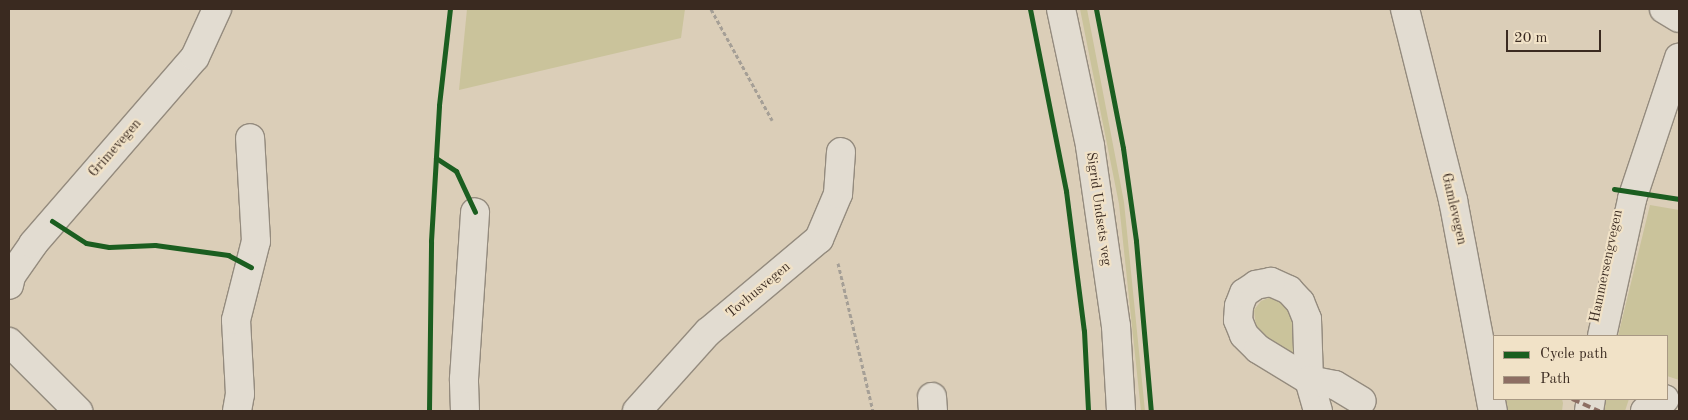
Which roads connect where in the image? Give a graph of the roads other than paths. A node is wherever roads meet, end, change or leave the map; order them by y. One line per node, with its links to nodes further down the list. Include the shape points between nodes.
1 (217, 9): 10 (street, Grimevegen, via 194,57 33,244 10,276)
2 (1061, 9): 19 (street, Sigrid Undsets veg, via 1090,146 1116,326)
3 (1405, 9): 21 (street, Gamlevegen, via 1453,200)
4 (1664, 9): 5 (street)
5 (1679, 18)
6 (1679, 58): 11 (street, Hammersengvegen, via 1632,199)
7 (250, 138): 16 (street, via 256,241 236,320 240,394)
8 (841, 152): 18 (street, Tovhusvegen, via 838,194 819,239 708,332)
9 (475, 212): 17 (street, via 464,379)
10 (9, 285)
11 (1602, 335)
12 (9, 342): 15 (street)
13 (1663, 400): 22 (street)
14 (1362, 401): 20 (street, via 1335,385 1309,380)
15 (78, 411)
16 (237, 411)
17 (465, 411)
18 (637, 411)
19 (1121, 411)
20 (1318, 411)
21 (1493, 411)
22 (1645, 411)

